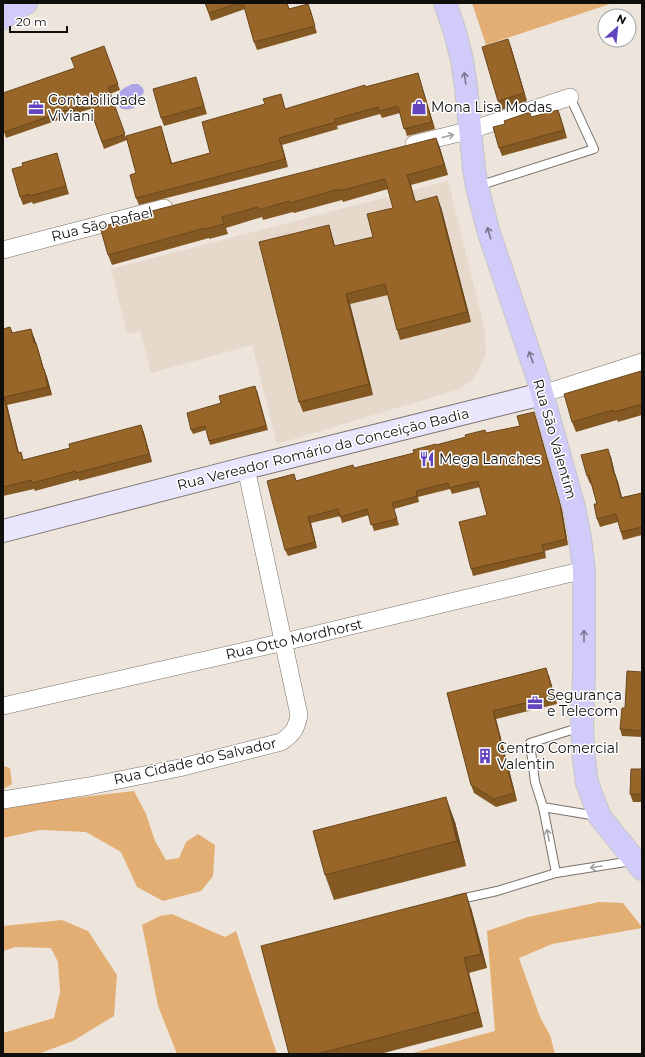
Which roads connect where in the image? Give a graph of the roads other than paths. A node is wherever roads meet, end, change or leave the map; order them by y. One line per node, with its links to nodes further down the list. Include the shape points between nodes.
1 (26, 3): 3 (main road)
2 (445, 3): 5 (main road, Rua São Valentim, one-way to 2, via 462,60 456,32)
3 (3, 18)
4 (570, 97): 5 (street); 7 (lane, via 594,149)
5 (471, 130): 6 (street, one-way to 5); 7 (main road, Rua São Valentim)
6 (395, 149)
7 (477, 187): 11 (main road, Rua São Valentim, one-way to 7, via 489,233)
8 (180, 204): 9 (street, Rua São Rafael)
9 (3, 250)
10 (642, 362): 11 (street, Rua Vereador Romário da Conceição Badia)
11 (542, 394): 12 (street, Rua Vereador Romário da Conceição Badia); 14 (main road, Rua São Valentim, via 574,507)
12 (246, 468): 13 (street, Rua Vereador Romário da Conceição Badia); 15 (street, Rua Cidade do Salvador)
13 (3, 531)
14 (584, 570): 15 (street, Rua Otto Mordhorst); 17 (main road, Rua São Valentim, one-way to 14)
15 (284, 642): 16 (street, Rua Otto Mordhorst); 18 (street, Rua Cidade do Salvador, via 299,715 291,735 282,742 179,768)
16 (3, 706)
17 (582, 727): 19 (lane, via 530,743 535,782); 20 (main road, Rua São Valentim, via 586,783)
18 (3, 800)
19 (543, 807): 20 (lane); 22 (lane, one-way to 19)
20 (600, 817): 21 (main road, Rua São Valentim)
21 (638, 865): 22 (lane, one-way to 22)
22 (556, 873): 23 (lane, via 497,891)
23 (451, 901)

